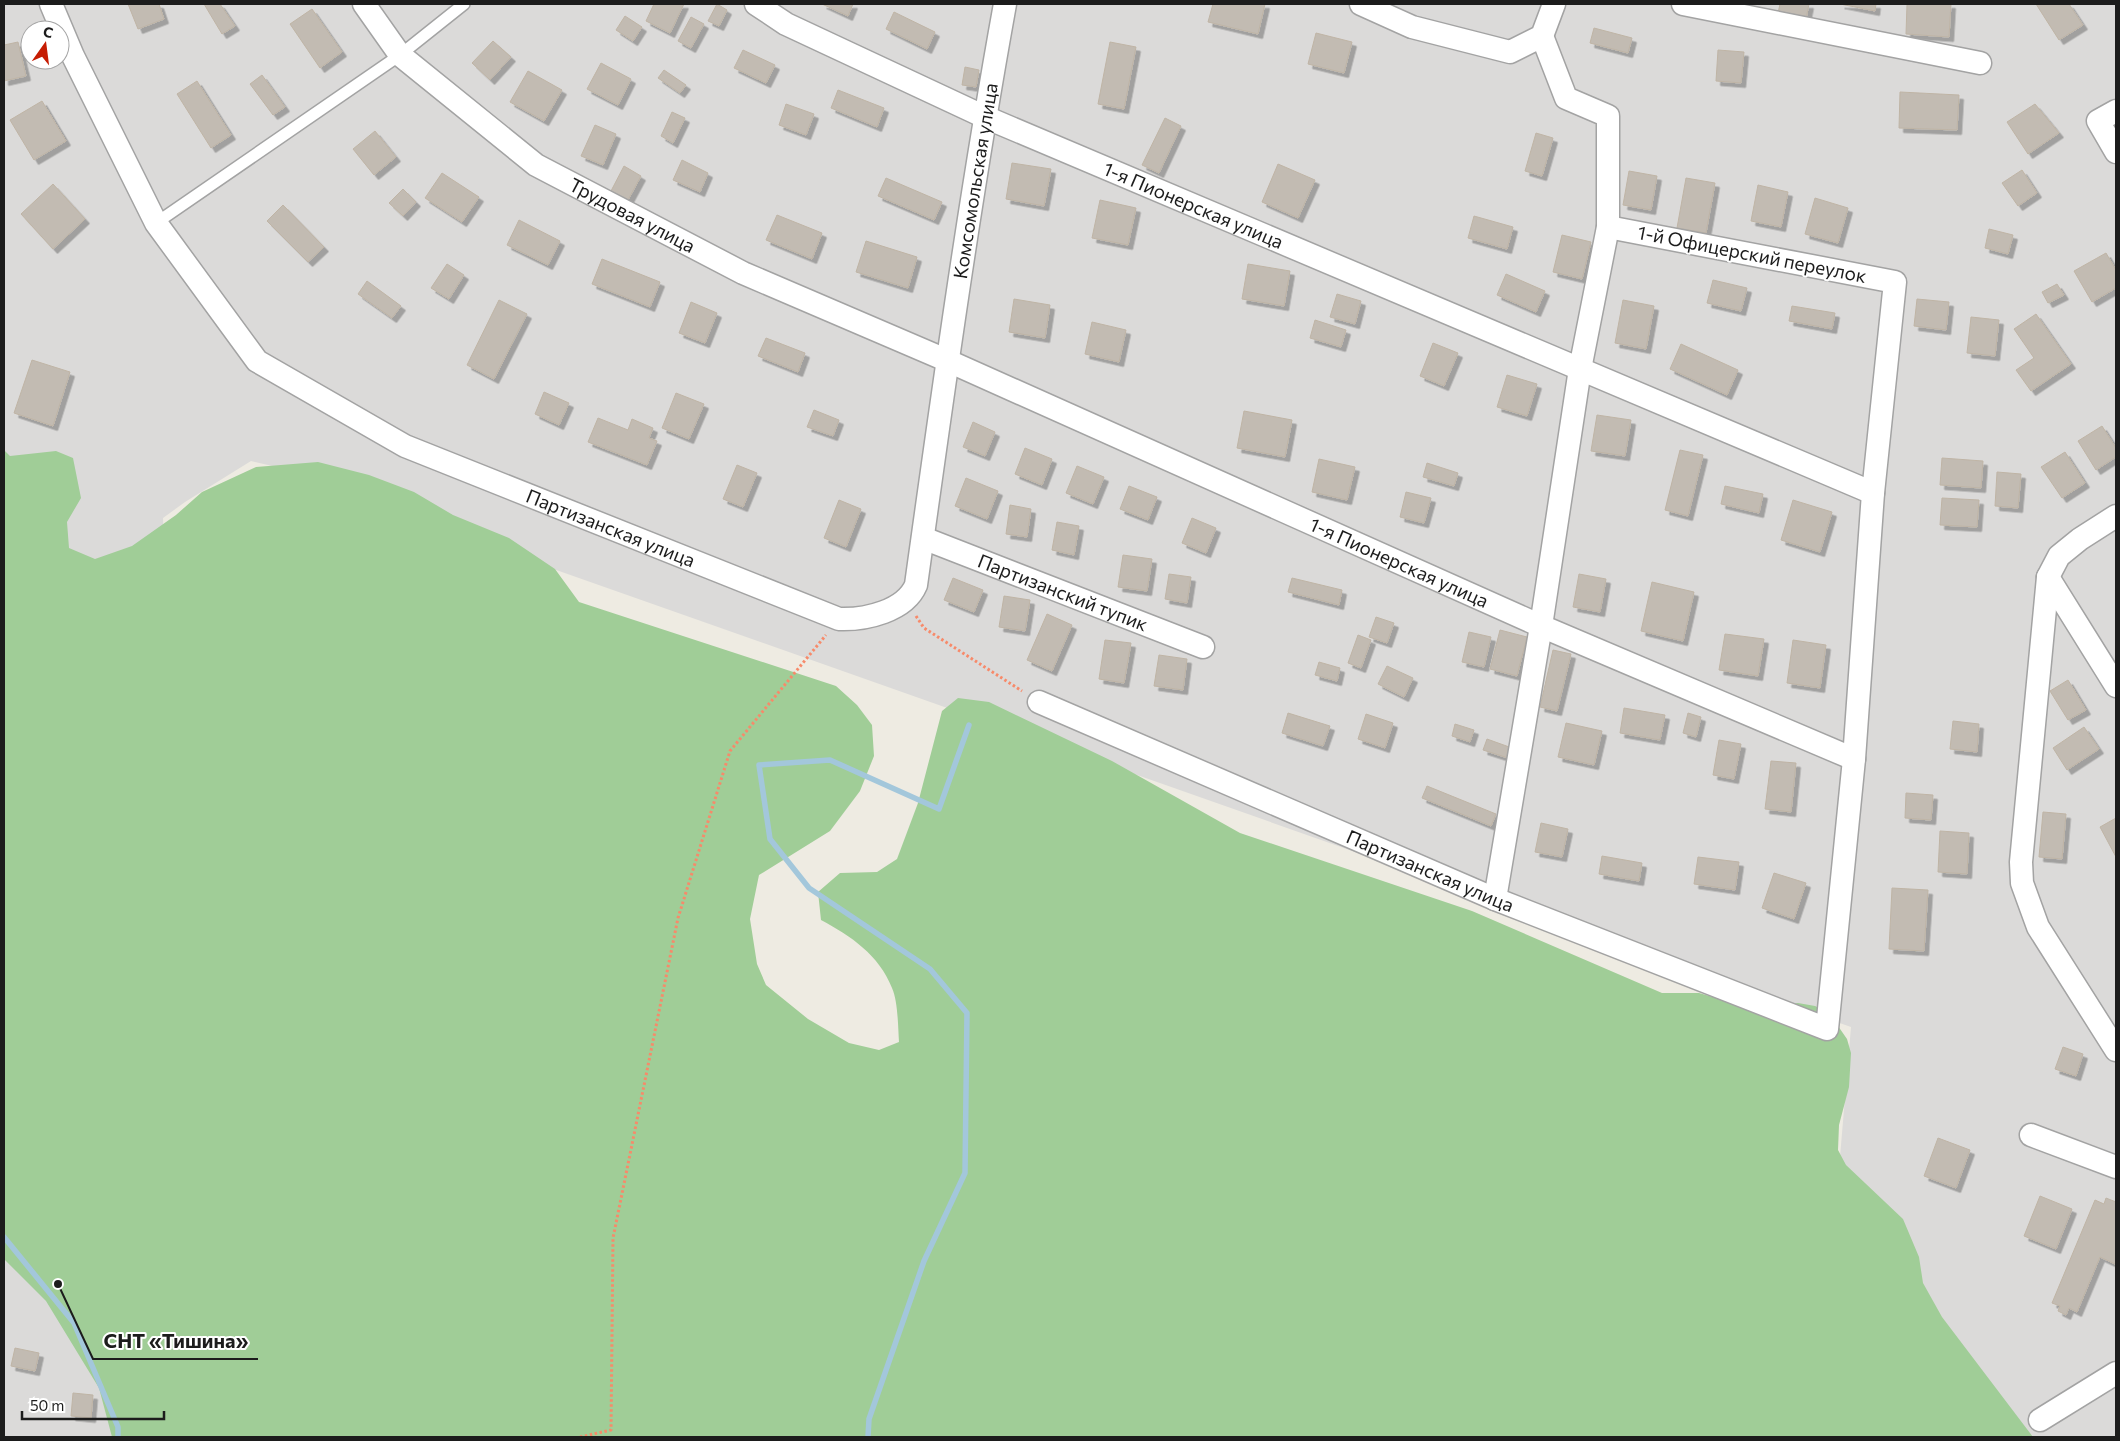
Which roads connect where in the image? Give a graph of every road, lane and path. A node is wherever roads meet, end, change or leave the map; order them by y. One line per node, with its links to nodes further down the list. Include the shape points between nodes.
1 (51, 4): 15 (street, Партизанская улица, via 73,56)
2 (364, 4): 10 (street, Трудовая улица)
3 (464, 4): 10 (lane)
4 (756, 4): 13 (street, 1-я Пионерская улица, via 786,24)
5 (1005, 4): 13 (street, Комсомольская улица)
6 (1361, 4): 9 (street, via 1412,27 1510,52)
7 (1554, 4): 9 (street)
8 (1682, 4): 11 (street)
9 (1542, 36): 16 (street, via 1566,98 1608,116)
10 (400, 55): 15 (lane); 17 (street, Трудовая улица, via 536,165 743,274)
11 (1980, 62)
12 (2116, 111): 14 (street, via 2098,121)
13 (985, 117): 17 (street, Комсомольская улица); 18 (street, 1-я Пионерская улица)
14 (2116, 152)
15 (156, 223): 24 (street, Партизанская улица, via 257,361 405,446)
16 (1608, 227): 18 (street); 19 (street, 1-й Офицерский переулок, via 1896,282)
17 (946, 360): 21 (street); 25 (street, 1-я Пионерская улица)
18 (1580, 369): 19 (street, 1-я Пионерская улица); 25 (street)
19 (1873, 493): 29 (street)
20 (2116, 516): 22 (street, via 2059,556)
21 (922, 538): 23 (street, via 916,585); 26 (street, Партизанский тупик)
22 (2048, 578): 27 (street); 31 (street, via 2022,882 2038,927)
23 (907, 601): 24 (street, Партизанская улица, via 856,620); 28 (path, via 924,628)
24 (839, 619): 36 (path, via 730,751 678,918 613,1238 611,1430)
25 (1541, 626): 29 (street, 1-я Пионерская улица); 30 (street)
26 (1203, 648)
27 (2116, 686)
28 (1039, 702): 30 (street, Партизанская улица)
29 (1854, 759): 30 (street, Партизанская улица, via 1827,1028)
30 (1495, 899)
31 (2116, 1050)
32 (2032, 1135): 33 (street)
33 (2116, 1167)
34 (2116, 1373): 35 (street)
35 (2040, 1420)
36 (580, 1437)

